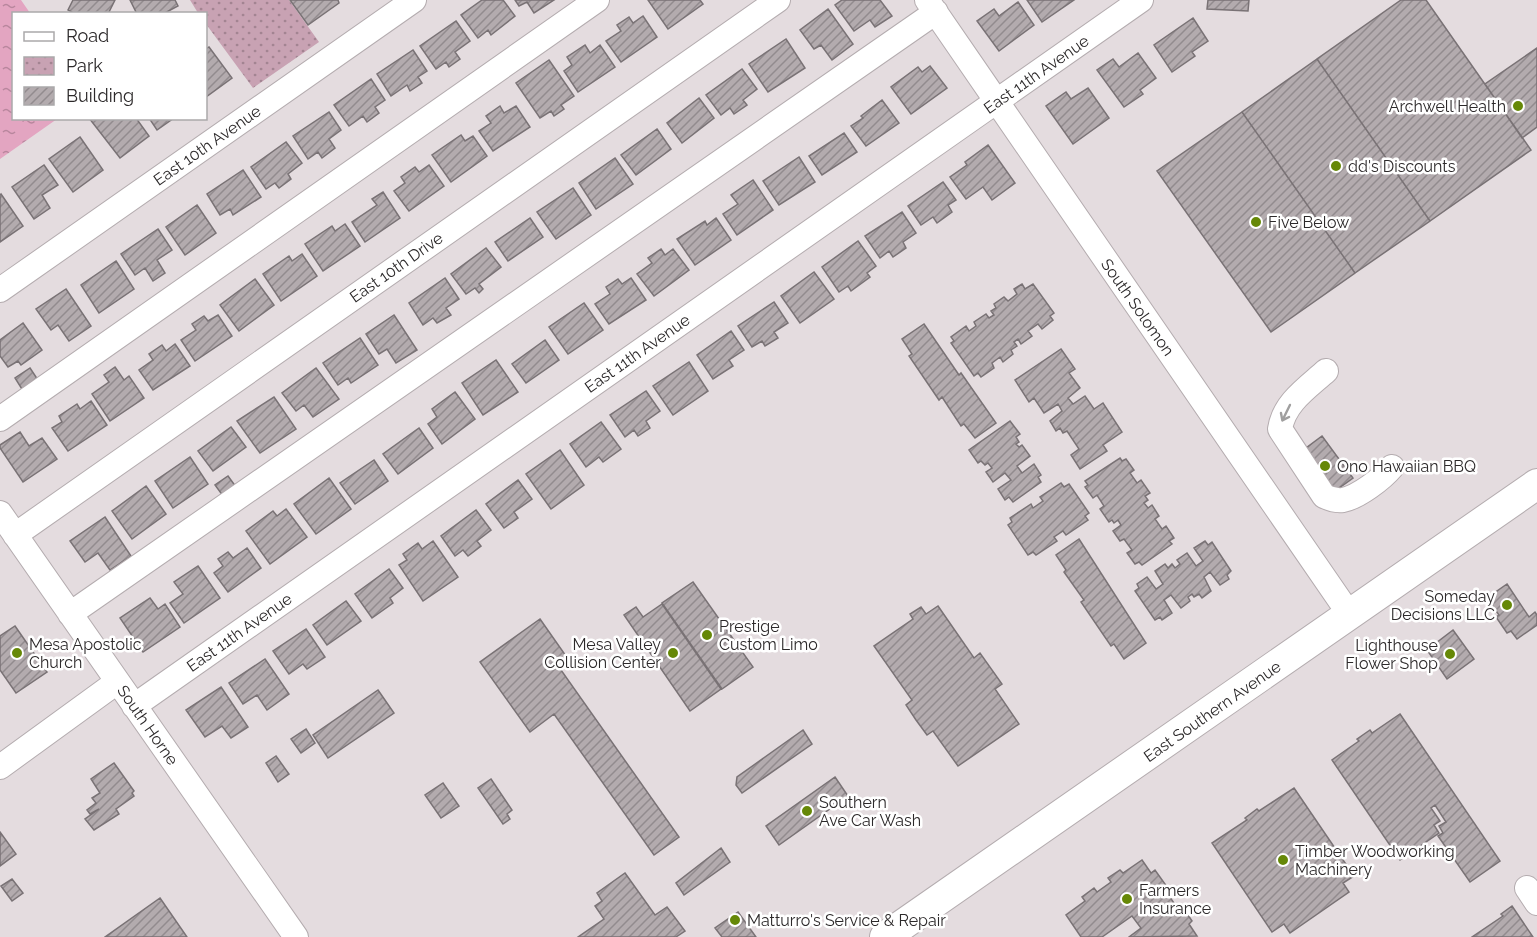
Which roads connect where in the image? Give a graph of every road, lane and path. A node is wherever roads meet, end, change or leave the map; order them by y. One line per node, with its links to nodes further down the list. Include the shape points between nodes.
1 (414, 0): 7 (street, East 10th Avenue)
2 (597, 0): 9 (street)
3 (777, 0): 13 (street, East 10th Drive)
4 (1141, 0): 6 (street, East 11th Avenue)
5 (931, 6): 6 (street, South Solomon); 14 (street)
6 (998, 101): 15 (street, South Solomon); 17 (street, East 11th Avenue)
7 (0, 290)
8 (1326, 371): 10 (street, one-way to 10, via 1291,402 1282,416 1280,429 1286,441 1324,496 1333,500 1345,500 1382,478)
9 (0, 419)
10 (1392, 467)
11 (1537, 484): 15 (main road, East Southern Avenue)
12 (0, 513): 13 (street, South Horne)
13 (15, 535): 14 (street, South Horne)
14 (70, 614): 16 (street, South Horne)
15 (1350, 615): 20 (main road, East Southern Avenue)
16 (117, 682): 17 (street, South Horne); 18 (street)
17 (134, 706): 19 (street, South Horne)
18 (0, 767)
19 (296, 937)
20 (885, 937)

